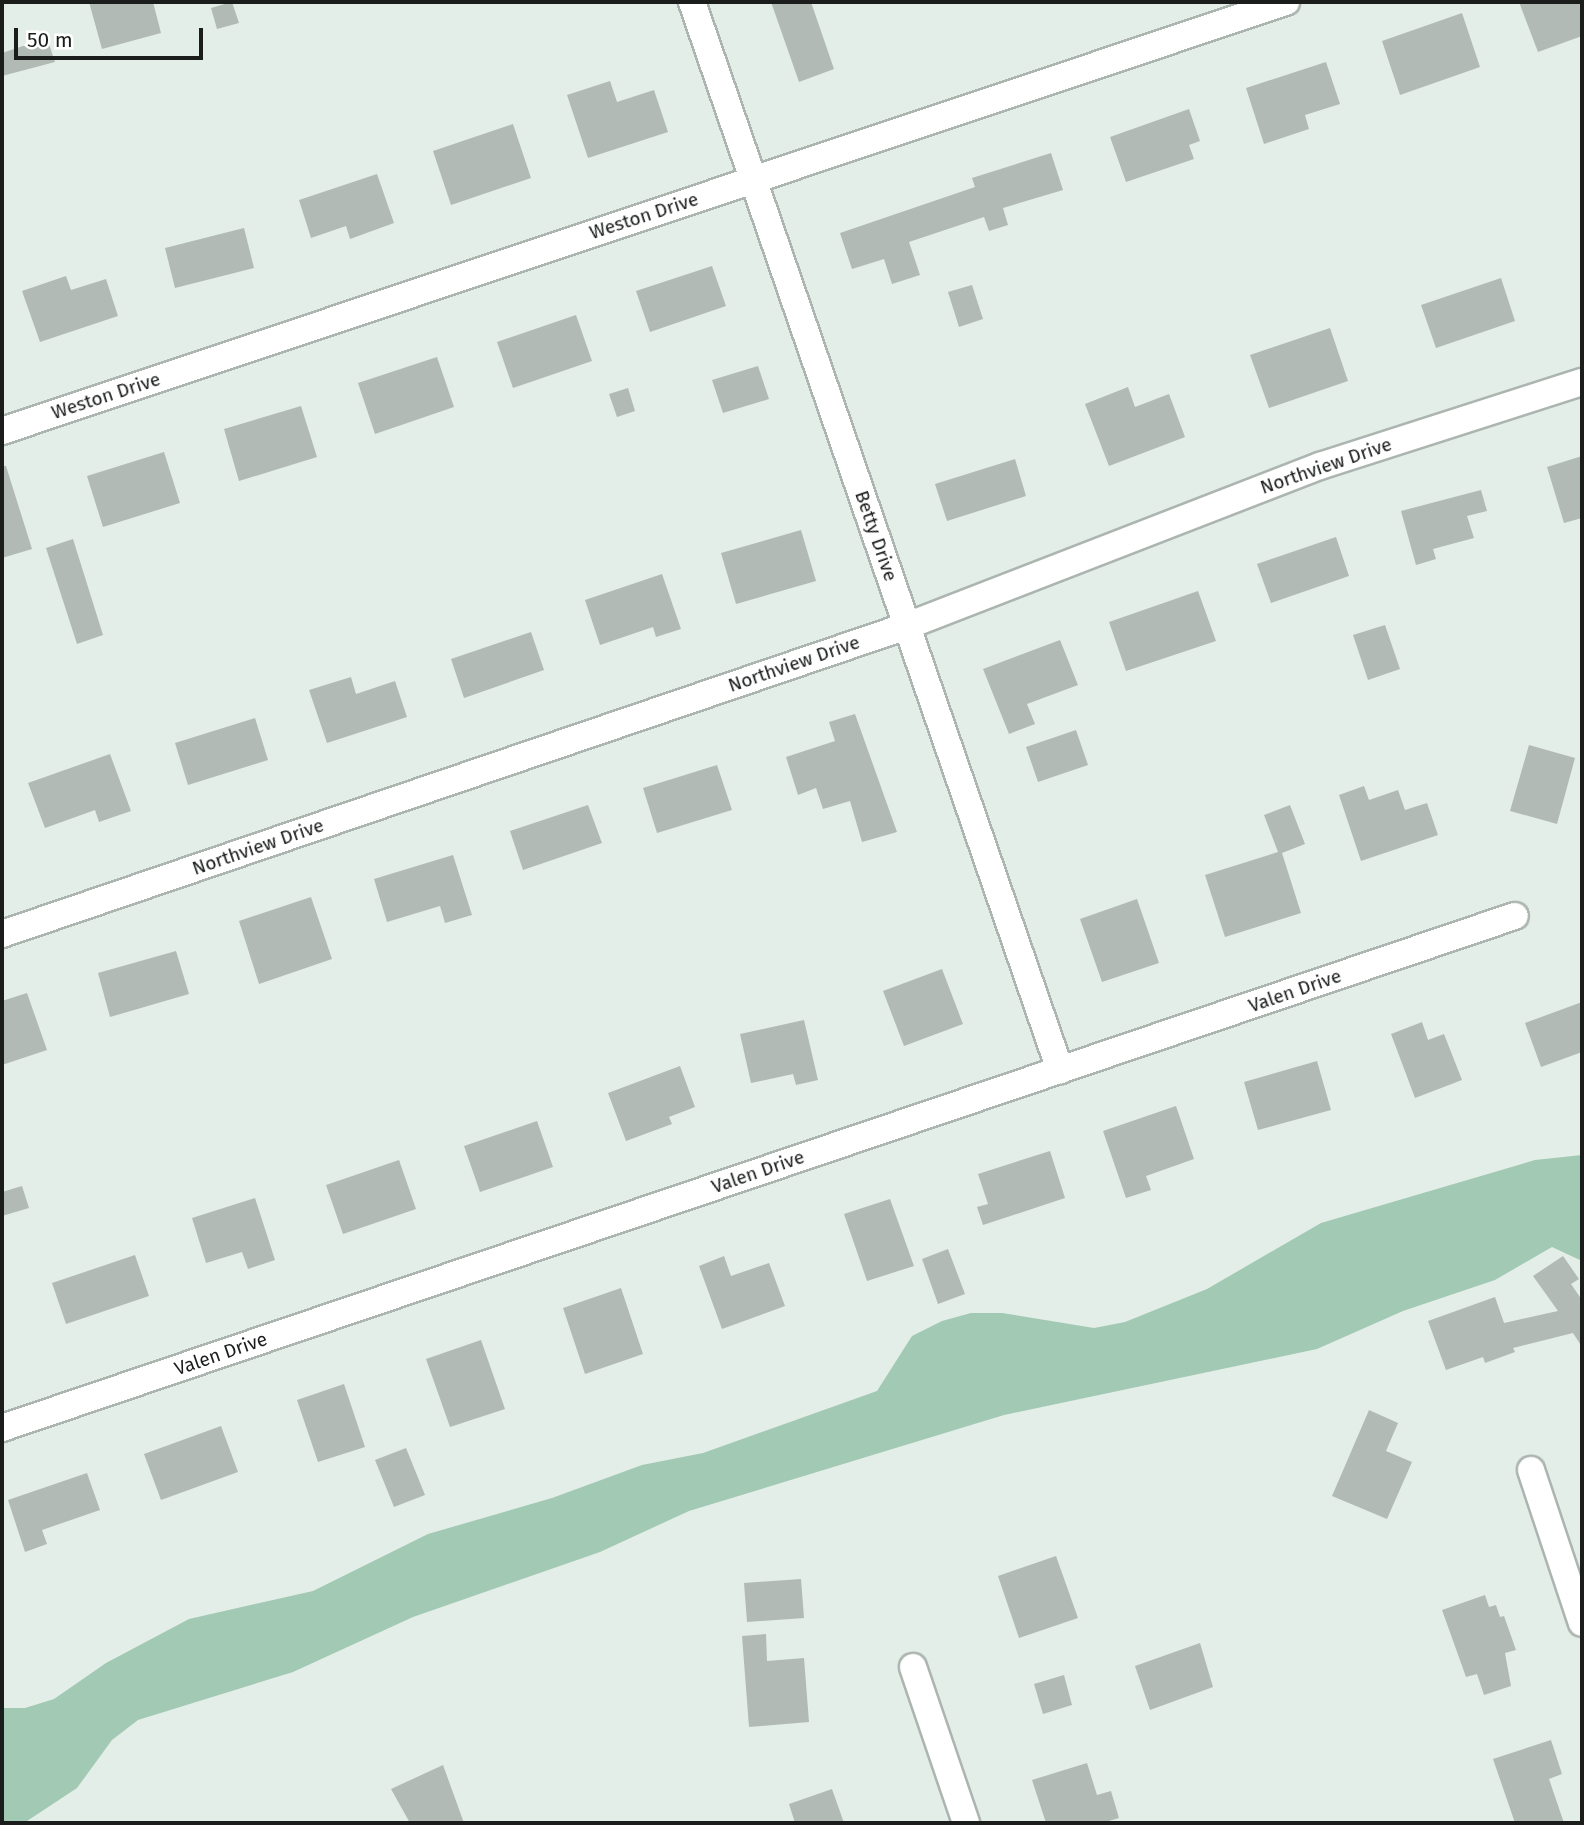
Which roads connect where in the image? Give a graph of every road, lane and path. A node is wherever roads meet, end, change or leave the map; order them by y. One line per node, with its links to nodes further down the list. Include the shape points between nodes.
1 (692, 2): 3 (street, Betty Drive)
2 (1286, 2): 3 (street, Weston Drive)
3 (753, 180): 5 (street, Weston Drive); 6 (street, Betty Drive)
4 (1582, 382): 6 (street, Northview Drive, via 1320,466)
5 (2, 431)
6 (907, 626): 8 (street, Northview Drive); 9 (street, Betty Drive)
7 (1514, 916): 9 (street, Valen Drive)
8 (2, 934)
9 (1060, 1070): 10 (street, Valen Drive)
10 (2, 1428)
11 (1531, 1470): 12 (street)
12 (1582, 1623)
13 (913, 1667): 14 (street)
14 (966, 1823)

